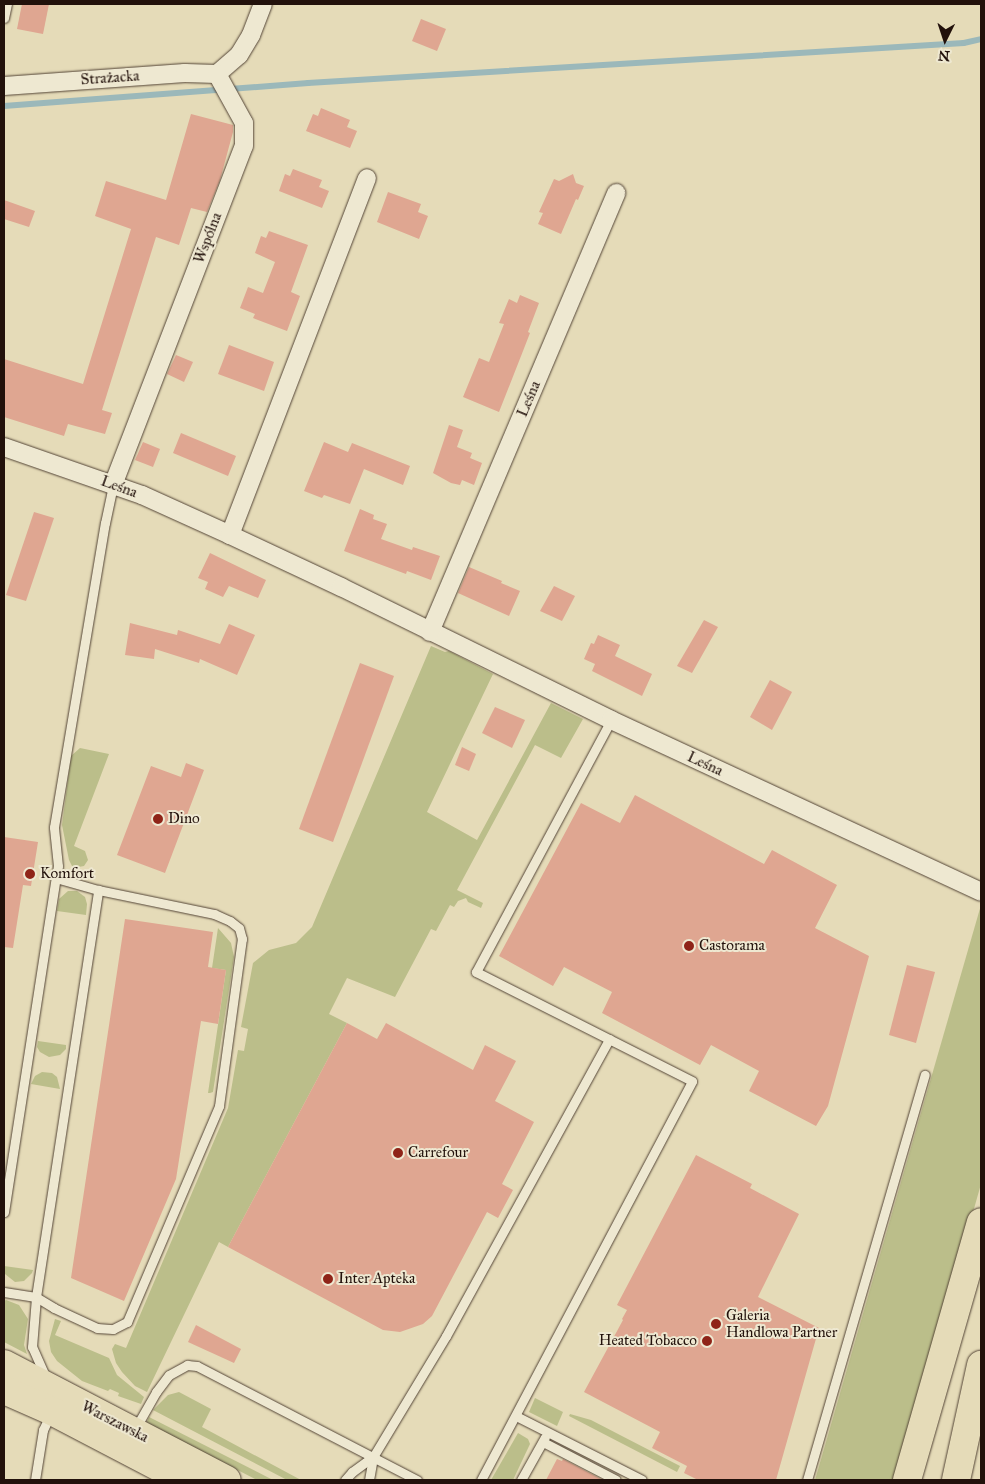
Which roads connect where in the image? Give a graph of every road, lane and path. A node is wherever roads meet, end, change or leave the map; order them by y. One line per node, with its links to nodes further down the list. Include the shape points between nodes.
1 (7, 4): 3 (lane)
2 (263, 4): 4 (street, via 239,55)
3 (4, 18)
4 (218, 76): 5 (street, Strażacka, via 185,73); 9 (street, Wspólna, via 244,123 244,146)
5 (4, 86)
6 (367, 178): 10 (street)
7 (616, 193): 11 (street, Leśna)
8 (4, 447): 9 (street, Leśna)
9 (114, 485): 10 (street, Leśna); 13 (lane, via 54,827)
10 (230, 535): 11 (street, Leśna)
11 (430, 632): 12 (street, Leśna)
12 (611, 720): 15 (street, Leśna); 16 (lane, via 476,972)
13 (56, 878): 14 (lane); 18 (lane)
14 (98, 890): 21 (lane); 21 (lane, via 214,914 239,928 242,939 219,1106 127,1322 113,1330 97,1328)
15 (981, 892)
16 (609, 1039): 26 (lane, via 692,1081); 30 (lane, via 446,1336)
17 (926, 1075): 41 (lane)
18 (4, 1212)
19 (981, 1222): 42 (main road)
20 (4, 1292): 21 (lane)
21 (36, 1297): 25 (lane, via 32,1347)
22 (4, 1364): 25 (main road, Warszawska)
23 (981, 1365): 43 (main road)
24 (4, 1390): 25 (main road, Warszawska)
25 (52, 1401): 27 (main road, Warszawska); 31 (lane, via 43,1430); 32 (main road, Warszawska)
26 (516, 1416): 28 (lane); 37 (lane)
27 (134, 1431): 30 (lane, via 169,1375 187,1365 198,1366); 33 (main road, Warszawska)
28 (548, 1432): 29 (lane); 40 (lane)
29 (543, 1442): 38 (lane); 39 (lane)
30 (373, 1457): 34 (lane); 35 (lane); 36 (lane)
31 (35, 1480)
32 (184, 1480)
33 (226, 1480)
34 (345, 1480)
35 (369, 1480)
36 (417, 1480)
37 (481, 1480)
38 (521, 1480)
39 (616, 1480)
40 (642, 1480)
41 (807, 1480)
42 (907, 1480)
43 (956, 1480)

